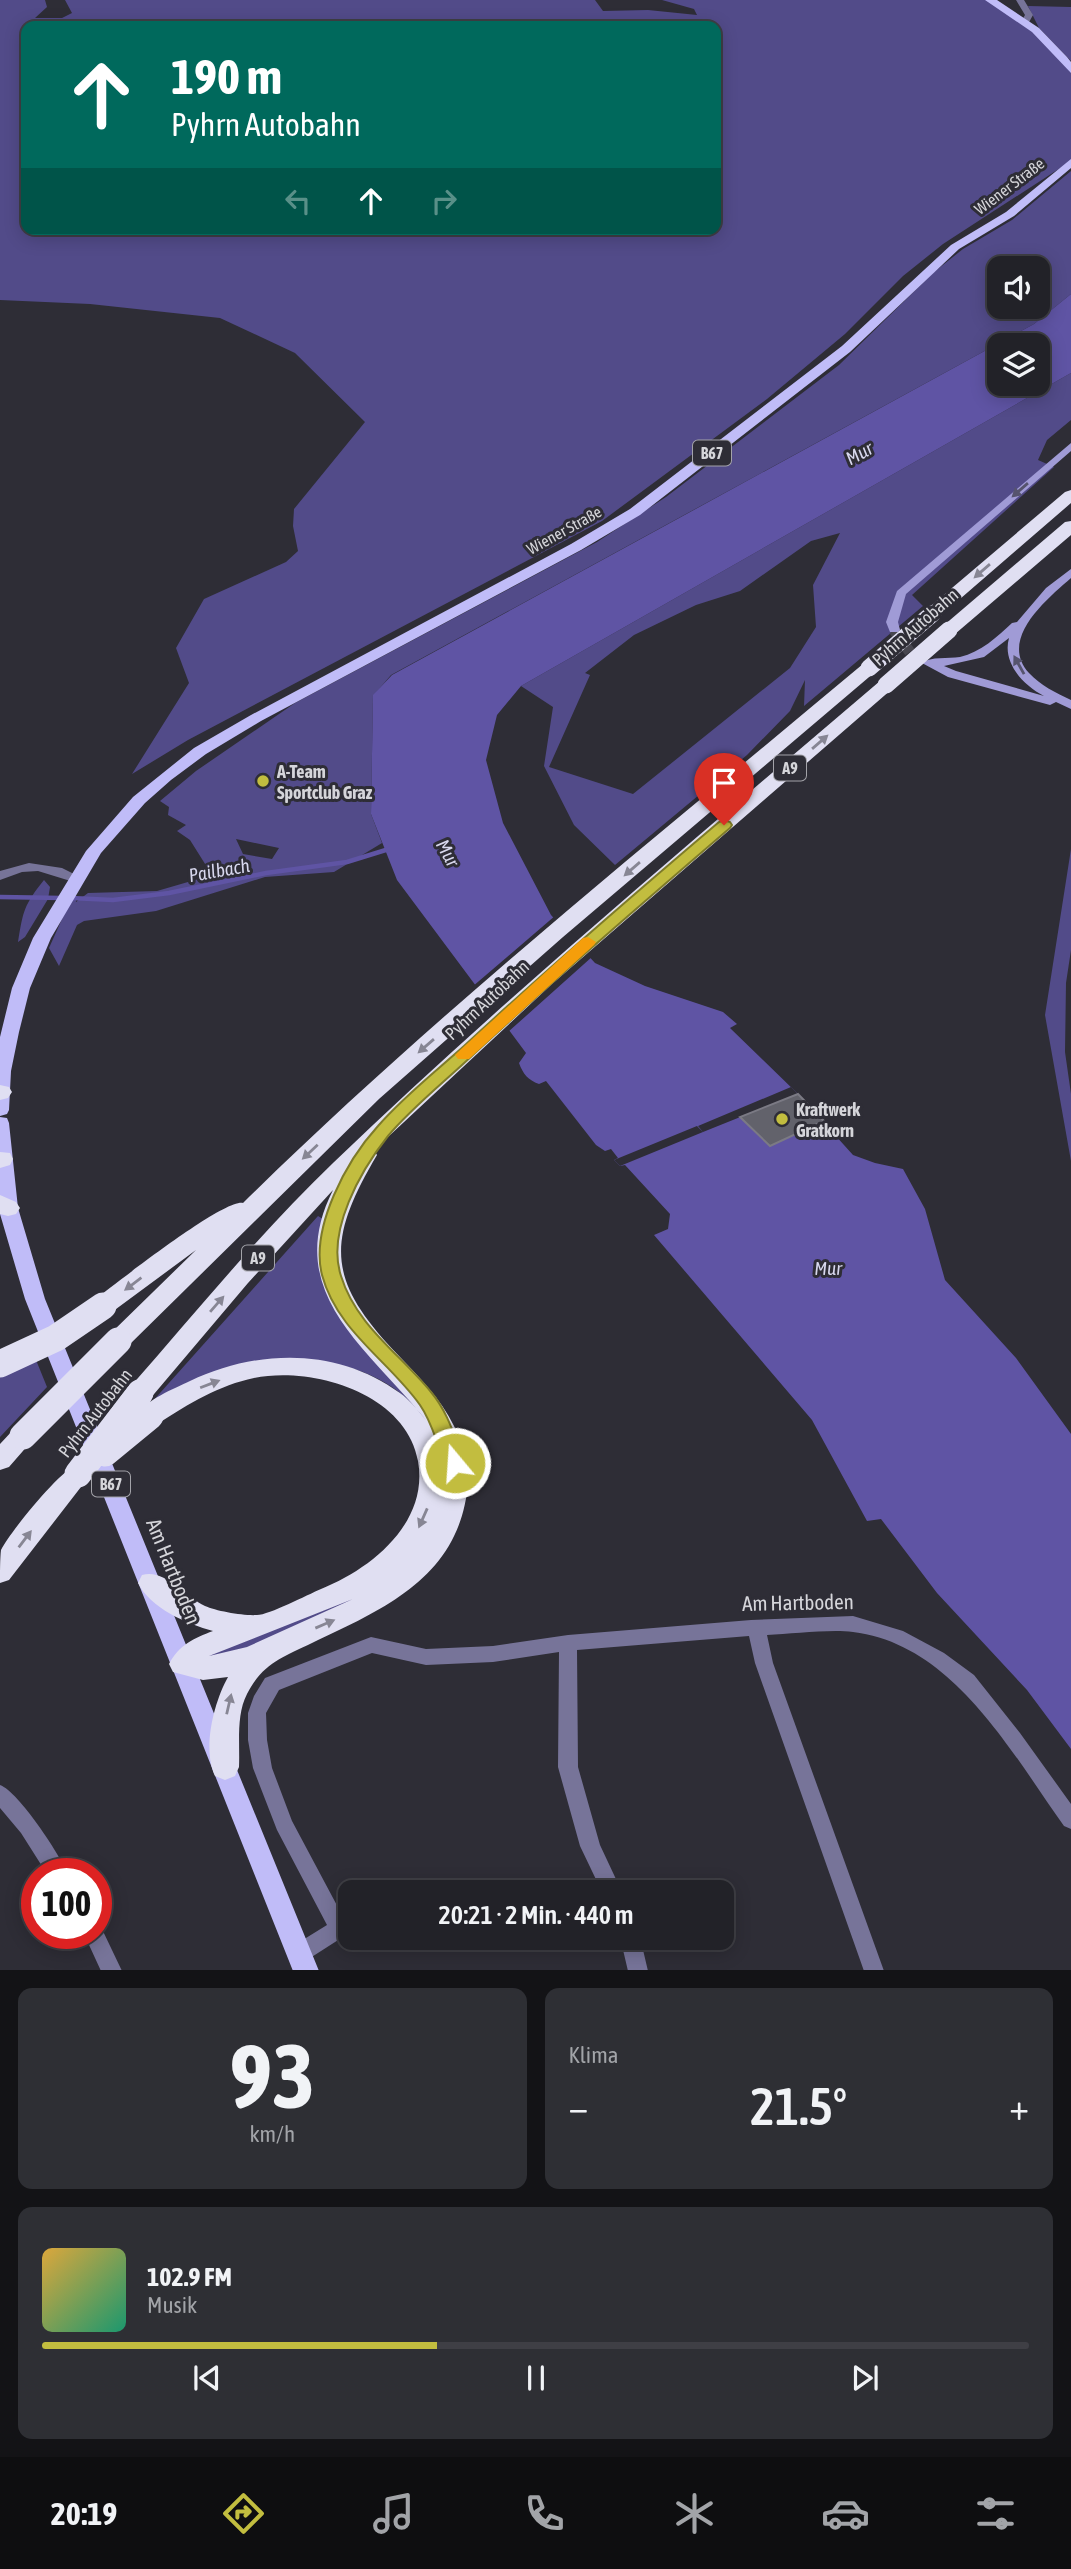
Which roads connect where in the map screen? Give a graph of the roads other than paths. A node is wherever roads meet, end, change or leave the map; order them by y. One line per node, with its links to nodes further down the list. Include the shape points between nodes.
1 (990, 0): 3 (main road)
2 (1020, 0): 3 (street, via 1029,15)
3 (1025, 22): 4 (main road)
4 (1071, 70)
5 (1071, 162): 14 (main road, Wiener Straße / B67, via 1010,214 955,247 846,349 635,512 313,686 191,758 139,800 94,851)
6 (1071, 446): 11 (main road, one-way to 11, via 901,593)
7 (1071, 495): 19 (highway, Pyhrn Autobahn / A9, one-way to 19, bridge, via 683,824 370,1096)
8 (1071, 526): 17 (highway, Pyhrn Autobahn / A9, one-way to 8, bridge, via 545,979)
9 (1071, 572): 10 (main road)
10 (1021, 619): 12 (main road, one-way to 10, via 1041,690 1016,665 1012,646); 12 (main road, via 986,652 963,661 928,663 990,686)
11 (894, 630)
12 (1071, 706)
13 (0, 876): 14 (street, via 27,865 48,867)
14 (77, 879): 15 (main road, Wiener Straße / B67, via 42,938 21,988)
15 (0, 1098)
16 (0, 1123): 18 (main road, Am Hartboden / B67)
17 (383, 1130): 22 (highway, Pyhrn Autobahn / A9, one-way to 17, via 240,1277 339,1170); 29 (highway, one-way to 17, via 354,1612 397,1586 427,1556 451,1510 455,1463 438,1417 349,1313 330,1273 330,1226 352,1175)
18 (1, 1159): 20 (main road, Am Hartboden / B67)
19 (270, 1190): 21 (highway, one-way to 21, bridge, via 56,1338); 23 (highway, Pyhrn Autobahn / A9, bridge)
20 (4, 1205): 25 (main road, Am Hartboden / B67, via 35,1299)
21 (0, 1364)
22 (145, 1405): 24 (highway, Pyhrn Autobahn, one-way to 22, bridge, via 49,1507); 26 (highway, one-way to 26, via 271,1366 309,1367 350,1374 385,1394 423,1433 433,1477 428,1507 409,1542 378,1572 340,1594)
23 (0, 1461)
24 (0, 1572)
25 (151, 1583): 26 (highway, via 190,1613 217,1623); 30 (main road, Am Hartboden / B67)
26 (269, 1623): 30 (highway, via 199,1648)
27 (757, 1628): 28 (street, Am Hartboden); 33 (street, Am Hartboden, via 853,1624 897,1636 938,1658 967,1681); 41 (street, via 764,1663)
28 (568, 1643): 35 (street, via 568,1767 590,1846); 38 (street, Am Hartboden, via 493,1654 426,1657 371,1645 272,1684 257,1711 260,1758 279,1814 339,1928)
29 (263, 1652): 30 (highway, via 209,1668); 31 (highway, one-way to 29, via 227,1706 234,1687)
30 (183, 1664): 31 (main road, Am Hartboden / B67)
31 (225, 1767): 38 (main road, Am Hartboden / B67)
32 (0, 1794): 34 (street)
33 (1071, 1820)
34 (48, 1858)
35 (606, 1880)
36 (102, 1949): 39 (street)
37 (633, 1950): 40 (street)
38 (303, 1962)
39 (112, 1970)
40 (638, 1970)
41 (874, 1970)

